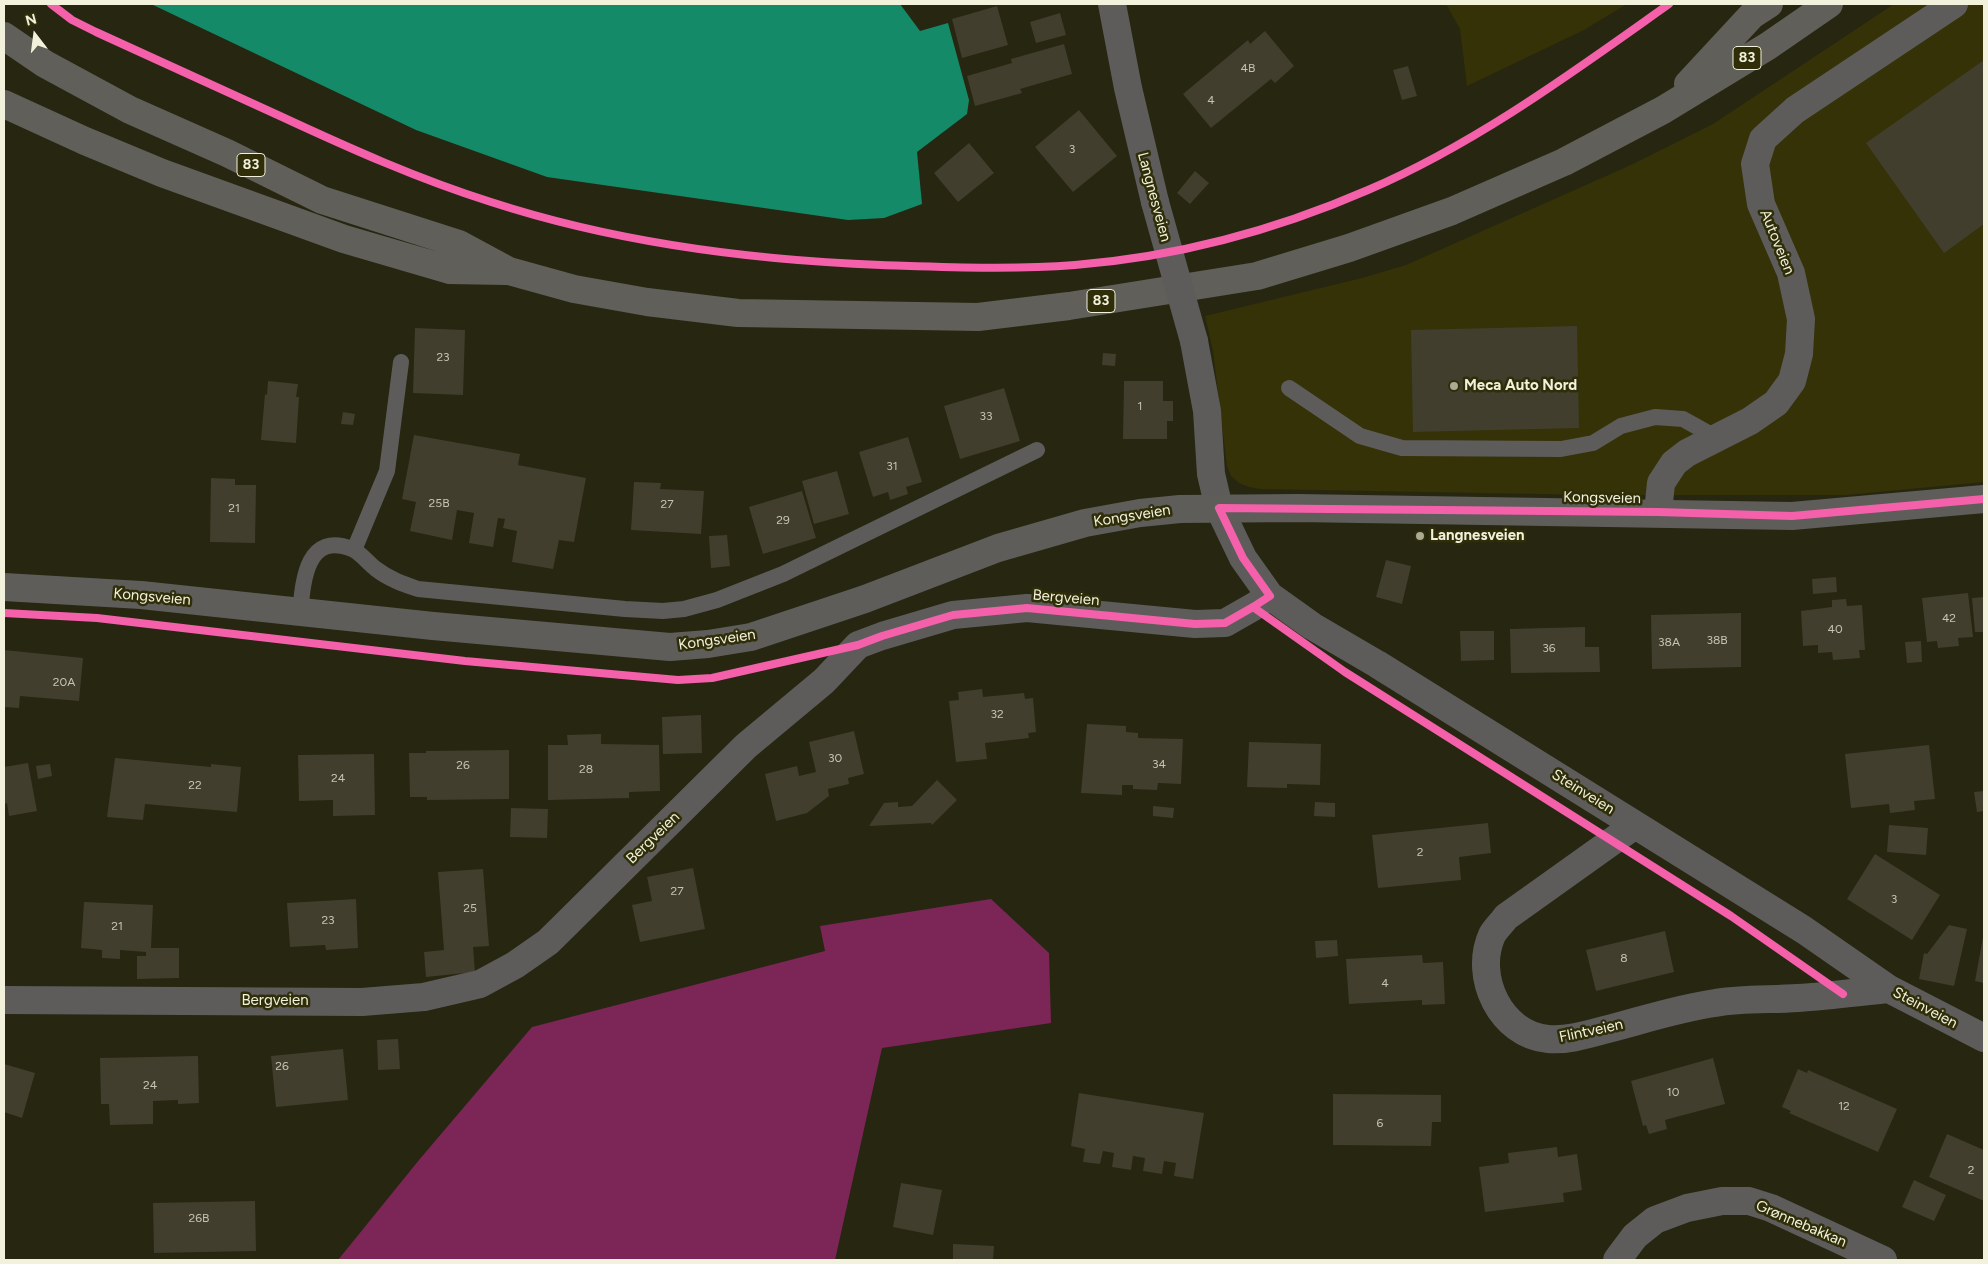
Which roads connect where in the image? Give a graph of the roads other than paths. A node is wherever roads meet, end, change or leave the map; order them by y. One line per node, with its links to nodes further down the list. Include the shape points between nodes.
1 (1112, 4): 14 (street, Langnesveien, bridge, via 1155,202 1194,341 1207,411 1211,474)
2 (1769, 4): 7 (highway, 83, via 1752,15)
3 (1830, 4): 7 (highway, 83)
4 (1942, 7): 11 (street, Autoveien, via 1795,110 1763,140 1755,164 1761,204 1791,273 1801,320 1799,354 1792,381 1776,403)
5 (4, 36): 8 (highway, 83, via 45,64 130,110 322,200 459,244)
6 (4, 104): 8 (highway, 83, via 162,173 344,239 450,270)
7 (1663, 110): 8 (highway, 83, via 1564,162 1452,211 1349,248 1257,276 1069,306 978,317 738,313 574,289)
8 (509, 271)
9 (401, 362): 16 (lane, via 387,471)
10 (1289, 388): 11 (lane, via 1360,436 1402,448 1561,449 1593,443 1621,426 1655,417 1683,419)
11 (1717, 438): 15 (street, Autoveien, via 1674,463 1662,483)
12 (1037, 450): 16 (lane, via 783,574 717,600 684,609 625,609 418,589 392,580)
13 (1984, 499): 15 (main road, Kongsveien, via 1792,516)
14 (1219, 508): 15 (main road, Kongsveien); 18 (street, Steinveien, via 1243,558); 19 (main road, Kongsveien, via 1140,513 1076,525 998,548 800,622 751,637 708,644 670,647 620,644)
15 (1658, 512)
16 (354, 550): 19 (lane, via 338,546 325,548 309,562)
17 (4, 587): 19 (main road, Kongsveien, via 141,595)
18 (1270, 596): 20 (street, Steinveien, via 1312,626); 22 (street, Bergveien, via 1225,623 1195,624 1027,608 953,616 858,645 824,681 746,746 548,942 480,984 424,997 362,1002)
19 (300, 613)
20 (1635, 825): 21 (street, Steinveien, via 1804,930); 21 (street, Flintveien, via 1506,918 1492,935 1486,960 1487,980 1494,1002 1508,1020 1528,1033 1548,1040 1579,1037 1717,1002)
21 (1889, 989): 23 (street, Steinveien)
22 (4, 1000)
23 (1984, 1038)
24 (1617, 1260): 25 (street, Grønnebakkan, via 1635,1236 1655,1220 1687,1208 1722,1201 1749,1201)
25 (1883, 1260)

